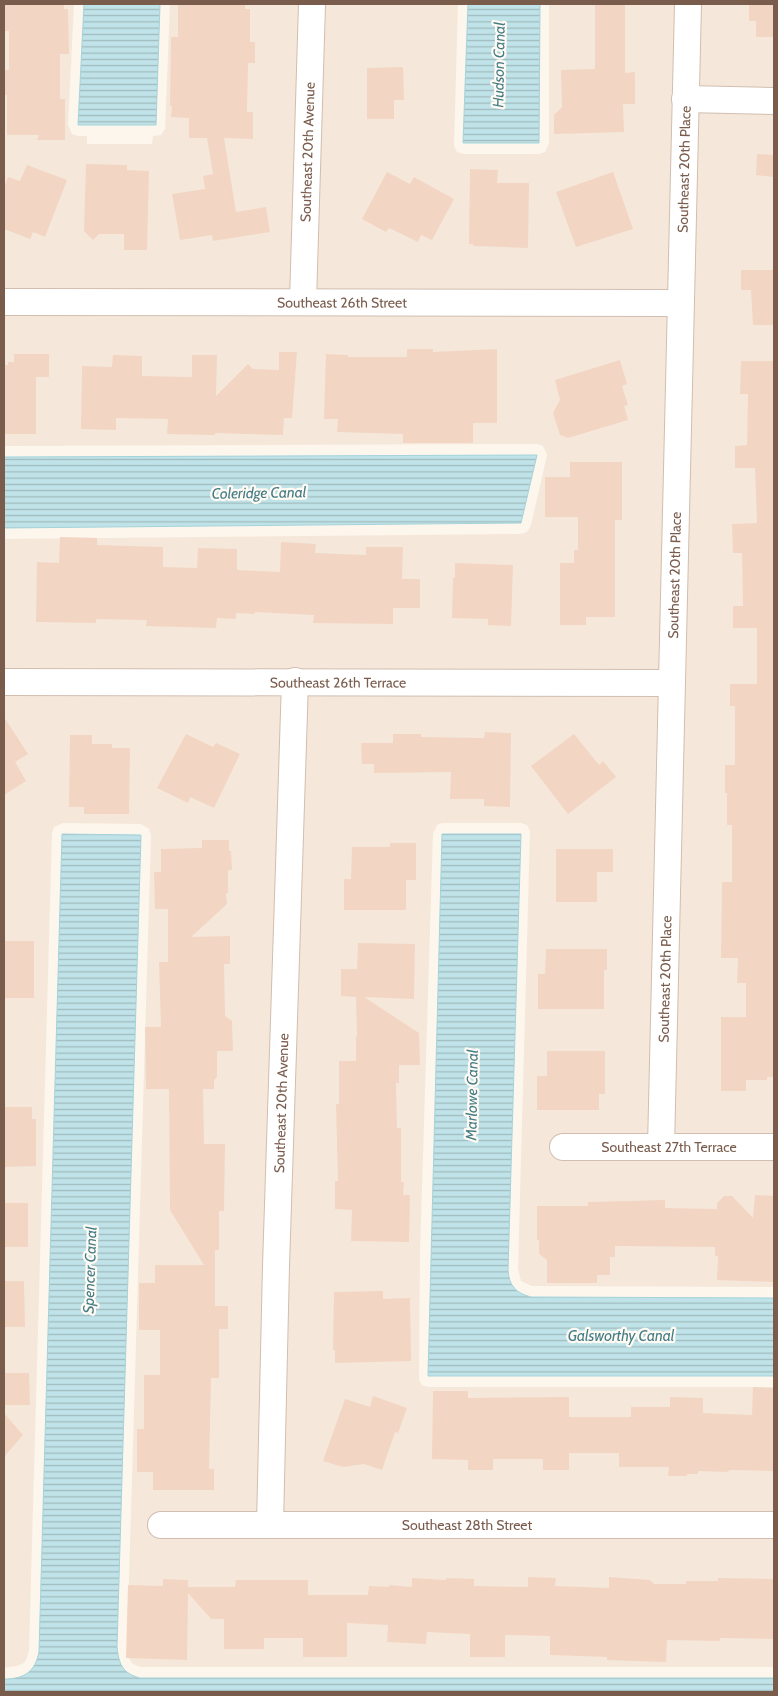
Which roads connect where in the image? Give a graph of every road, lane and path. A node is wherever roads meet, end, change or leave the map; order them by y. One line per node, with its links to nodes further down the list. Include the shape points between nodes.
1 (312, 4): 5 (street, Southeast 20th Avenue)
2 (688, 4): 3 (street, Southeast 20th Place)
3 (685, 99): 4 (street); 7 (street, Southeast 20th Place)
4 (774, 101)
5 (303, 301): 6 (street, Southeast 26th Street); 7 (street, Southeast 26th Street)
6 (4, 302)
7 (680, 302): 10 (street, Southeast 20th Place)
8 (295, 681): 9 (street, Southeast 26th Terrace); 10 (street, Southeast 26th Terrace); 14 (street, Southeast 20th Avenue)
9 (4, 682)
10 (671, 682): 12 (street, Southeast 20th Place)
11 (563, 1147): 12 (street, Southeast 27th Terrace)
12 (661, 1147): 13 (street, Southeast 27th Terrace)
13 (774, 1147)
14 (270, 1524): 15 (street, Southeast 28th Street); 16 (street, Southeast 28th Street)
15 (161, 1525)
16 (774, 1525)

